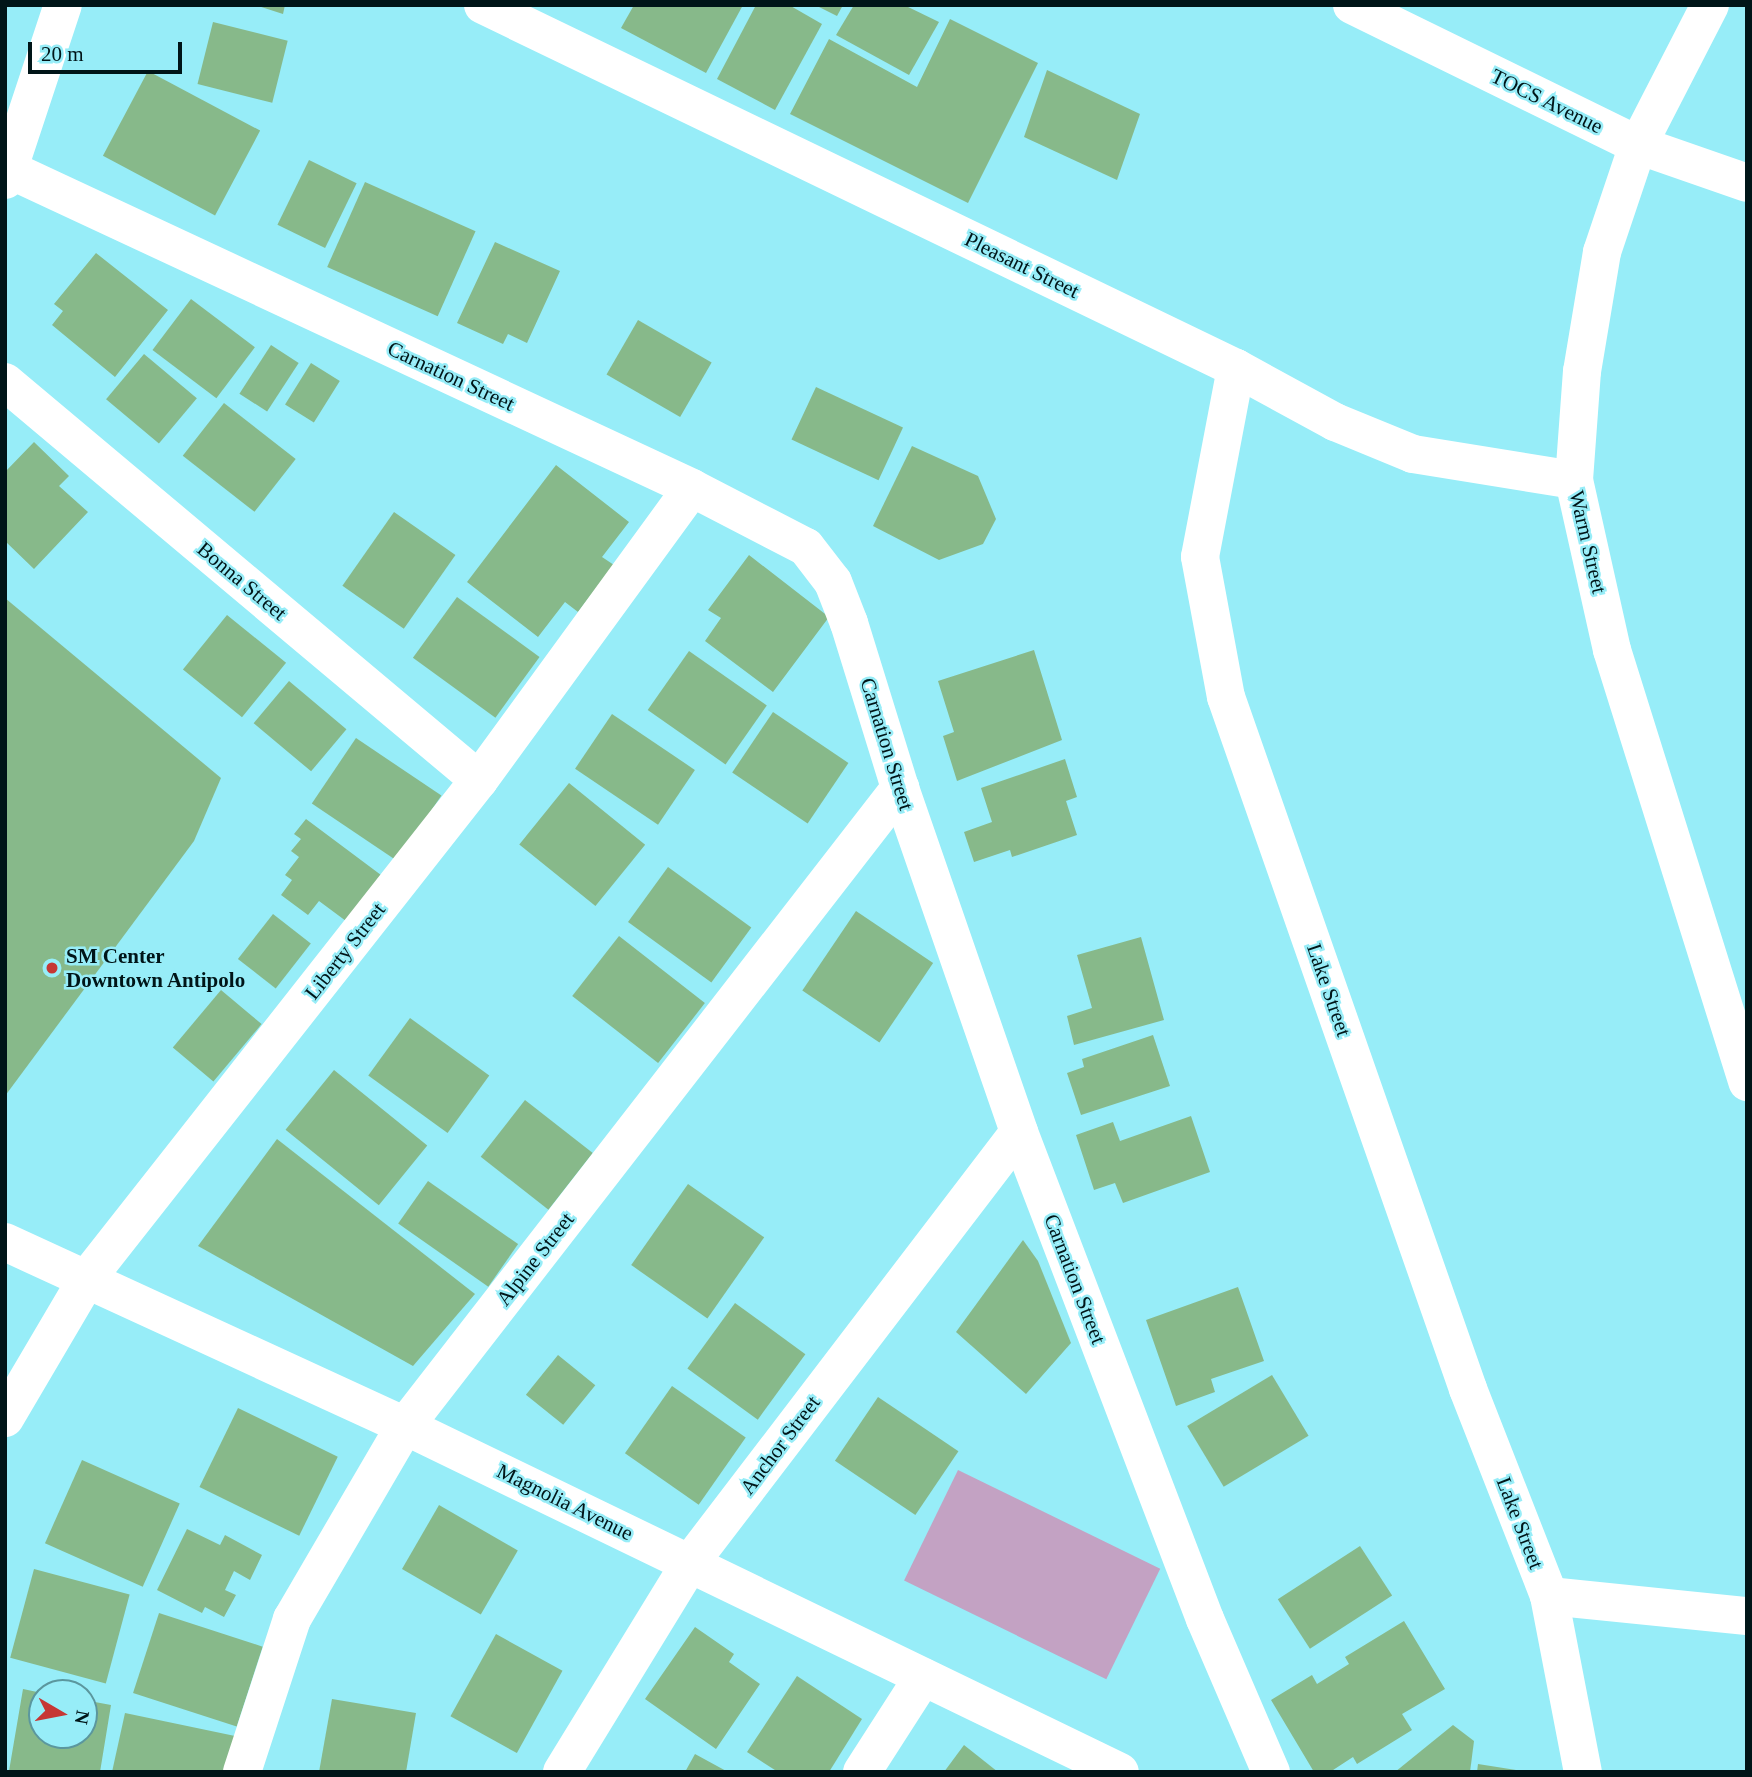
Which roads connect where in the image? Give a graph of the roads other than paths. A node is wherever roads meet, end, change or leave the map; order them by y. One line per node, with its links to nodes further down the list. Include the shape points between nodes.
1 (63, 5): 6 (street)
2 (483, 5): 8 (street, Pleasant Street)
3 (1352, 5): 5 (street, TOCS Avenue)
4 (1710, 5): 5 (street, Warm Street)
5 (1638, 145): 7 (street, TOCS Avenue); 10 (street, Warm Street, via 1602,252 1582,371)
6 (7, 175): 11 (street, Carnation Street)
7 (1747, 183)
8 (1236, 368): 10 (street, Pleasant Street, via 1335,422 1413,454); 21 (street, Lake Street, via 1200,557 1226,697 1468,1389)
9 (5, 382): 12 (street, Bonna Street)
10 (1574, 480): 14 (street, Warm Street, via 1612,650)
11 (692, 488): 12 (street, Liberty Street); 13 (street, Carnation Street, via 806,547 833,582)
12 (479, 780): 17 (street, Liberty Street)
13 (900, 788): 15 (street, Carnation Street); 19 (street, Alpine Street)
14 (1747, 1082)
15 (1019, 1132): 20 (street, Anchor Street); 28 (street, Carnation Street, via 1205,1619)
16 (5, 1242): 17 (street, Magnolia Avenue)
17 (88, 1277): 18 (street, Liberty Street); 19 (street, Magnolia Avenue)
18 (5, 1418)
19 (405, 1426): 20 (street, Magnolia Avenue); 24 (street, Alpine Street, via 292,1619)
20 (690, 1563): 23 (street, Magnolia Avenue); 25 (street, Anchor Street)
21 (1549, 1596): 22 (street); 29 (street, Lake Street)
22 (1747, 1616)
23 (923, 1677): 26 (street); 27 (street, Magnolia Avenue)
24 (242, 1772)
25 (562, 1772)
26 (862, 1772)
27 (1120, 1772)
28 (1271, 1772)
29 (1583, 1772)

